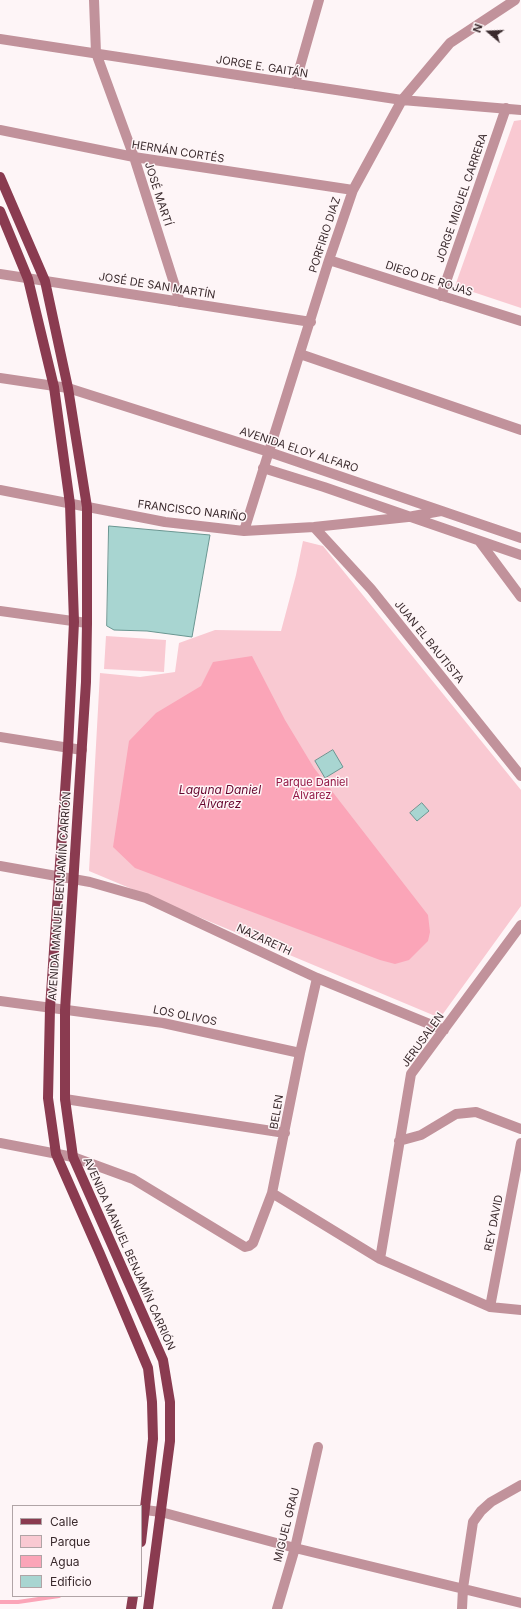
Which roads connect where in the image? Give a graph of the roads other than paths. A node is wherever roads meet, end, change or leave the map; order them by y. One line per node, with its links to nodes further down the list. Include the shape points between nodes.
1 (94, 0): 5 (street, JOSÉ MARTÍ)
2 (319, 0): 6 (street)
3 (515, 0): 7 (street, PORFIRIO DIAZ, via 450,43)
4 (0, 40): 5 (street, JORGE E. GAITÁN)
5 (96, 53): 6 (street, JORGE E. GAITÁN); 11 (street, JOSÉ MARTÍ)
6 (295, 84): 7 (street, JORGE E. GAITÁN)
7 (402, 100): 8 (street, JORGE E. GAITÁN); 13 (street, PORFIRIO DIAZ)
8 (506, 108): 9 (street, JORGE E. GAITÁN); 19 (street, JORGE MIGUEL CARRERA)
9 (521, 110)
10 (0, 130): 11 (street, HERNÁN CORTÉS)
11 (134, 157): 13 (street, HERNÁN CORTÉS); 20 (street, JOSÉ MARTÍ)
12 (0, 177): 18 (main road, AVENIDA MANUEL BENJAMÍN CARRIÓN)
13 (353, 190): 15 (street, PORFIRIO DIAZ)
14 (0, 211): 17 (main road, AVENIDA MANUEL BENJAMÍN CARRIÓN)
15 (329, 260): 19 (street, DIEGO DE ROJAS); 22 (street, PORFIRIO DIAZ)
16 (0, 274): 17 (street, JOSÉ DE SAN MARTÍN)
17 (28, 279): 18 (street, JOSÉ DE SAN MARTÍN); 25 (main road, AVENIDA MANUEL BENJAMÍN CARRIÓN)
18 (45, 281): 20 (street, JOSÉ DE SAN MARTÍN); 26 (main road, AVENIDA MANUEL BENJAMÍN CARRIÓN)
19 (441, 296): 21 (street, DIEGO DE ROJAS)
20 (180, 302): 22 (street, JOSÉ DE SAN MARTÍN)
21 (521, 321)
22 (310, 322): 23 (street, PORFIRIO DIAZ)
23 (300, 354): 27 (street); 28 (street, PORFIRIO DIAZ)
24 (0, 378): 25 (street, AVENIDA ELOY ALFARO)
25 (54, 387): 26 (street, AVENIDA ELOY ALFARO); 31 (main road, AVENIDA MANUEL BENJAMÍN CARRIÓN)
26 (68, 388): 28 (street, AVENIDA ELOY ALFARO); 32 (main road, AVENIDA MANUEL BENJAMÍN CARRIÓN)
27 (521, 430)
28 (269, 452): 29 (street, PORFIRIO DIAZ); 33 (street, AVENIDA ELOY ALFARO)
29 (263, 468): 34 (street); 36 (street, PORFIRIO DIAZ)
30 (0, 490): 31 (street, FRANCISCO NARIÑO)
31 (70, 504): 32 (street, FRANCISCO NARIÑO); 42 (main road, AVENIDA MANUEL BENJAMÍN CARRIÓN)
32 (87, 507): 36 (street, FRANCISCO NARIÑO, via 165,522); 43 (main road, AVENIDA MANUEL BENJAMÍN CARRIÓN)
33 (442, 511): 34 (street, FRANCISCO NARIÑO); 37 (street, AVENIDA ELOY ALFARO)
34 (408, 516): 35 (street, FRANCISCO NARIÑO); 38 (street)
35 (314, 527): 36 (street, FRANCISCO NARIÑO); 47 (street, JUAN EL BAUTISTA, via 371,589)
36 (244, 531)
37 (521, 538)
38 (480, 542): 39 (street); 40 (street)
39 (521, 555)
40 (521, 597)
41 (0, 611): 42 (street)
42 (74, 622): 43 (street); 45 (main road, AVENIDA MANUEL BENJAMÍN CARRIÓN)
43 (88, 623): 46 (main road, AVENIDA MANUEL BENJAMÍN CARRIÓN)
44 (0, 737): 45 (street)
45 (68, 748): 46 (street); 49 (main road, AVENIDA MANUEL BENJAMÍN CARRIÓN)
46 (82, 750): 50 (main road, AVENIDA MANUEL BENJAMÍN CARRIÓN)
47 (521, 776)
48 (0, 866): 49 (street, NAZARETH)
49 (58, 876): 50 (street, NAZARETH); 54 (main road, AVENIDA MANUEL BENJAMÍN CARRIÓN)
50 (73, 878): 52 (street, NAZARETH, via 146,898); 55 (main road, AVENIDA MANUEL BENJAMÍN CARRIÓN)
51 (521, 925): 56 (street, JERUSALEN)
52 (317, 978): 56 (street, NAZARETH); 57 (street, BELEN)
53 (0, 1001): 54 (street, LOS OLIVOS)
54 (50, 1008): 55 (street, LOS OLIVOS); 64 (main road, AVENIDA MANUEL BENJAMÍN CARRIÓN, via 48,1098)
55 (65, 1010): 57 (street, LOS OLIVOS, via 163,1023); 58 (main road, AVENIDA MANUEL BENJAMÍN CARRIÓN)
56 (444, 1030): 61 (street, JERUSALEN, via 411,1074)
57 (300, 1052): 60 (street, BELEN)
58 (65, 1099): 60 (street); 65 (main road, AVENIDA MANUEL BENJAMÍN CARRIÓN)
59 (521, 1129): 61 (street, via 476,1112 456,1114 421,1134)
60 (285, 1133): 66 (street, BELEN)
61 (399, 1141): 67 (street, JERUSALEN)
62 (521, 1143): 68 (street, REY DAVID)
63 (0, 1144): 64 (street)
64 (56, 1154): 65 (street); 72 (main road, AVENIDA MANUEL BENJAMÍN CARRIÓN, via 148,1368 153,1439)
65 (73, 1157): 66 (street, BELEN, via 133,1179 245,1247 253,1243); 73 (main road, AVENIDA MANUEL BENJAMÍN CARRIÓN, via 163,1360 170,1402 170,1433)
66 (272, 1193): 67 (street)
67 (380, 1259): 68 (street)
68 (490, 1307): 69 (street)
69 (521, 1310)
70 (318, 1446): 75 (street, MIGUEL GRAU)
71 (521, 1485): 76 (street, via 492,1502 473,1522)
72 (145, 1510): 73 (street); 74 (main road, AVENIDA MANUEL BENJAMÍN CARRIÓN)
73 (161, 1512): 75 (street); 80 (main road, AVENIDA MANUEL BENJAMÍN CARRIÓN)
74 (142, 1534)
75 (295, 1548): 76 (street); 81 (street, MIGUEL GRAU)
76 (463, 1588): 78 (street); 82 (street)
77 (133, 1597): 79 (main road)
78 (521, 1602)
79 (134, 1609)
80 (148, 1609)
81 (277, 1609)
82 (462, 1609)

